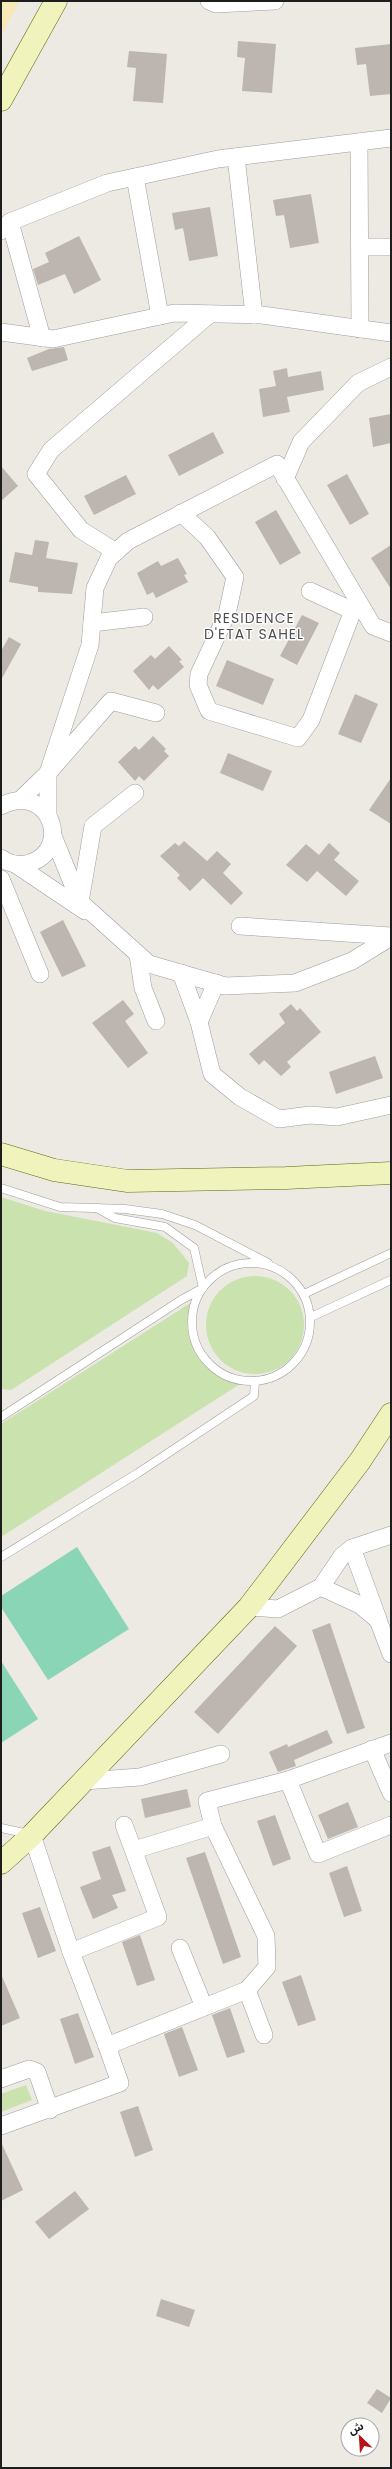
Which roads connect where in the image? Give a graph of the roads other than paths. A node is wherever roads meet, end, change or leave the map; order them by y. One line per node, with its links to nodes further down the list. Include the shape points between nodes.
1 (56, 1): 4 (main road)
2 (209, 1): 3 (street, via 216,4)
3 (275, 1)
4 (1, 100)
5 (391, 138): 6 (street)
6 (359, 142): 7 (street); 10 (street)
7 (236, 157): 8 (street); 13 (street)
8 (135, 177): 9 (street, via 107,184); 14 (street)
9 (5, 227): 18 (street)
10 (360, 247): 11 (street); 15 (street)
11 (391, 247)
12 (210, 314): 13 (street); 14 (street, via 174,313); 22 (street, via 51,450 36,474 80,530)
13 (254, 315): 15 (street)
14 (160, 316): 18 (street, via 53,339)
15 (360, 329): 17 (street)
16 (1, 332): 18 (street)
17 (391, 333)
18 (42, 338)
19 (391, 367): 20 (street, via 358,383 305,437)
20 (285, 478): 21 (street, via 277,464); 24 (street)
21 (181, 513): 22 (street, via 128,540); 24 (street, via 207,537 234,577 227,614 199,674 198,685 209,711 298,738 311,720)
22 (116, 552): 26 (street, via 109,558 95,588)
23 (310, 591): 24 (street)
24 (355, 605): 27 (street, via 373,626)
25 (144, 617): 26 (street)
26 (92, 623): 29 (street, via 90,646)
27 (391, 633)
28 (156, 713): 29 (street, via 111,701)
29 (48, 773): 31 (street); 33 (street)
30 (135, 792): 37 (street, via 93,826)
31 (20, 800): 32 (street); 33 (street, via 36,804)
32 (1, 806)
33 (48, 816): 34 (street, via 52,825)
34 (52, 836): 35 (street, via 50,846 44,855 30,863); 37 (street)
35 (8, 861): 38 (street)
36 (1, 879): 43 (street)
37 (80, 902): 38 (street)
38 (101, 922): 41 (street)
39 (240, 926): 40 (street)
40 (391, 936): 44 (street, via 352,961 295,983 225,986)
41 (138, 955): 42 (street, via 149,964); 45 (street, via 143,988)
42 (181, 973): 44 (street); 46 (street)
43 (40, 974)
44 (216, 983): 46 (street)
45 (156, 1021)
46 (199, 1022): 47 (street, via 212,1074 240,1097 279,1119 337,1117)
47 (391, 1105)
48 (1, 1154): 49 (main road, via 54,1170 128,1181 294,1178)
49 (391, 1173)
50 (1, 1188): 51 (lane, via 60,1207)
51 (97, 1208): 53 (lane, via 162,1214 194,1225); 55 (lane, via 115,1218 165,1226 194,1248)
52 (391, 1253): 56 (lane)
53 (275, 1267): 55 (lane, via 255,1263 235,1265 217,1273); 56 (lane, via 287,1274)
54 (391, 1280): 57 (lane)
55 (203, 1288): 58 (lane, via 195,1305 192,1323 196,1342 205,1359 219,1372 236,1379); 59 (lane)
56 (304, 1294): 57 (lane)
57 (311, 1317): 58 (lane, via 302,1353 289,1367 273,1376)
58 (255, 1381): 63 (lane, via 254,1396 138,1473)
59 (3, 1414)
60 (391, 1414): 65 (main road, via 360,1461)
61 (391, 1535): 62 (street)
62 (352, 1548): 64 (street, via 342,1556); 66 (street)
63 (1, 1557)
64 (321, 1587): 65 (street, via 278,1609); 66 (street, via 360,1605)
65 (249, 1607): 72 (main road)
66 (378, 1620): 67 (street)
67 (389, 1644)
68 (391, 1742): 69 (street)
69 (372, 1749): 71 (street); 73 (street)
70 (221, 1754): 72 (street, via 140,1777)
71 (288, 1780): 75 (street, via 318,1854); 76 (street, via 207,1801)
72 (84, 1781): 78 (main road)
73 (391, 1793)
74 (124, 1825): 79 (street)
75 (391, 1825)
76 (213, 1826): 79 (street); 83 (street, via 266,1936 267,1967)
77 (1, 1828): 78 (lane)
78 (32, 1835): 80 (main road); 82 (street)
79 (134, 1850): 82 (street, via 158,1917)
80 (1, 1863)
81 (180, 1948): 84 (street)
82 (71, 1952): 86 (street)
83 (247, 1990): 84 (street); 85 (street)
84 (204, 2007): 86 (street)
85 (264, 2035)
86 (107, 2046): 88 (street, via 120,2083)
87 (1, 2079): 88 (street, via 29,2068 34,2069)
88 (50, 2110): 89 (street)
89 (1, 2126)

